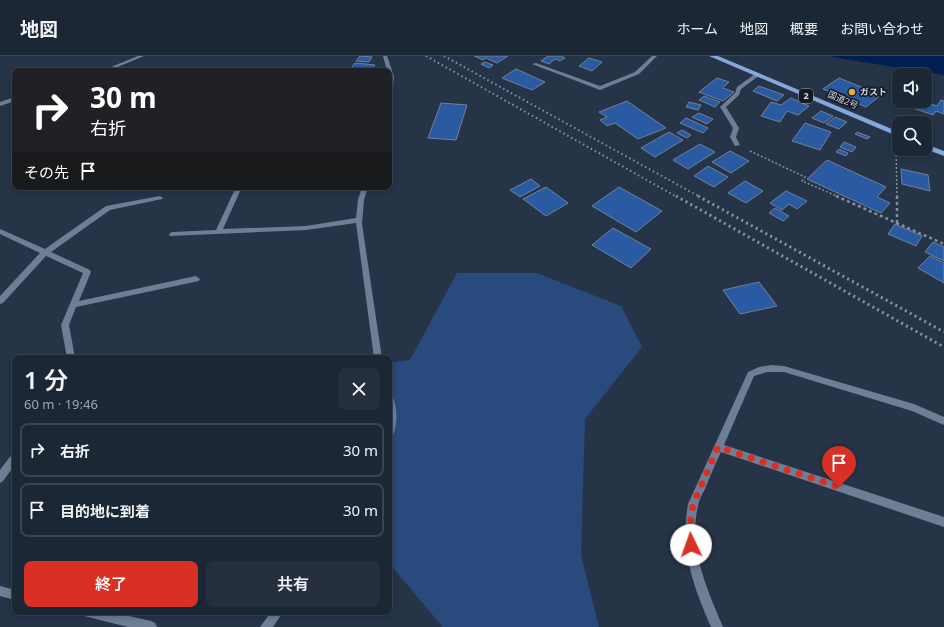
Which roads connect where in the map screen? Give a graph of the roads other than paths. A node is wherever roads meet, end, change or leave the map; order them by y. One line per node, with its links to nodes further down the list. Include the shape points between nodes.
1 (142, 56): 6 (street)
2 (385, 56): 7 (street)
3 (655, 56): 5 (street, via 637,73 600,88)
4 (712, 56): 8 (highway, 国道2号 / 2)
5 (534, 64)
6 (120, 68)
7 (389, 68)
8 (757, 75): 11 (highway, 国道2号 / 2); 12 (street, via 739,88 737,94 723,107 736,128 733,137)
9 (12, 100): 10 (street)
10 (0, 104)
11 (892, 132)
12 (737, 145)
13 (932, 149): 14 (highway)
14 (944, 154)
15 (238, 190): 20 (street)
16 (364, 190): 18 (street)
17 (160, 198): 22 (street, via 108,208)
18 (359, 220): 20 (street, via 306,228); 27 (street)
19 (0, 231): 22 (street)
20 (218, 232): 21 (street)
21 (172, 234)
22 (44, 253): 24 (street); 25 (street, via 87,272)
23 (196, 279): 25 (street)
24 (0, 301)
25 (73, 305): 26 (street, via 65,325)
26 (70, 355)
27 (378, 355)
28 (392, 405): 29 (street)
29 (392, 418)
30 (944, 421): 31 (street, via 914,408 784,369 767,368 751,374)
31 (718, 447): 34 (street); 41 (street, via 693,504 690,525 695,570)
32 (12, 461): 33 (street)
33 (0, 478)
34 (944, 522)
35 (0, 591): 36 (street)
36 (12, 594)
37 (101, 615): 39 (street)
38 (276, 615): 40 (street)
39 (151, 627)
40 (266, 627)
41 (716, 627)

